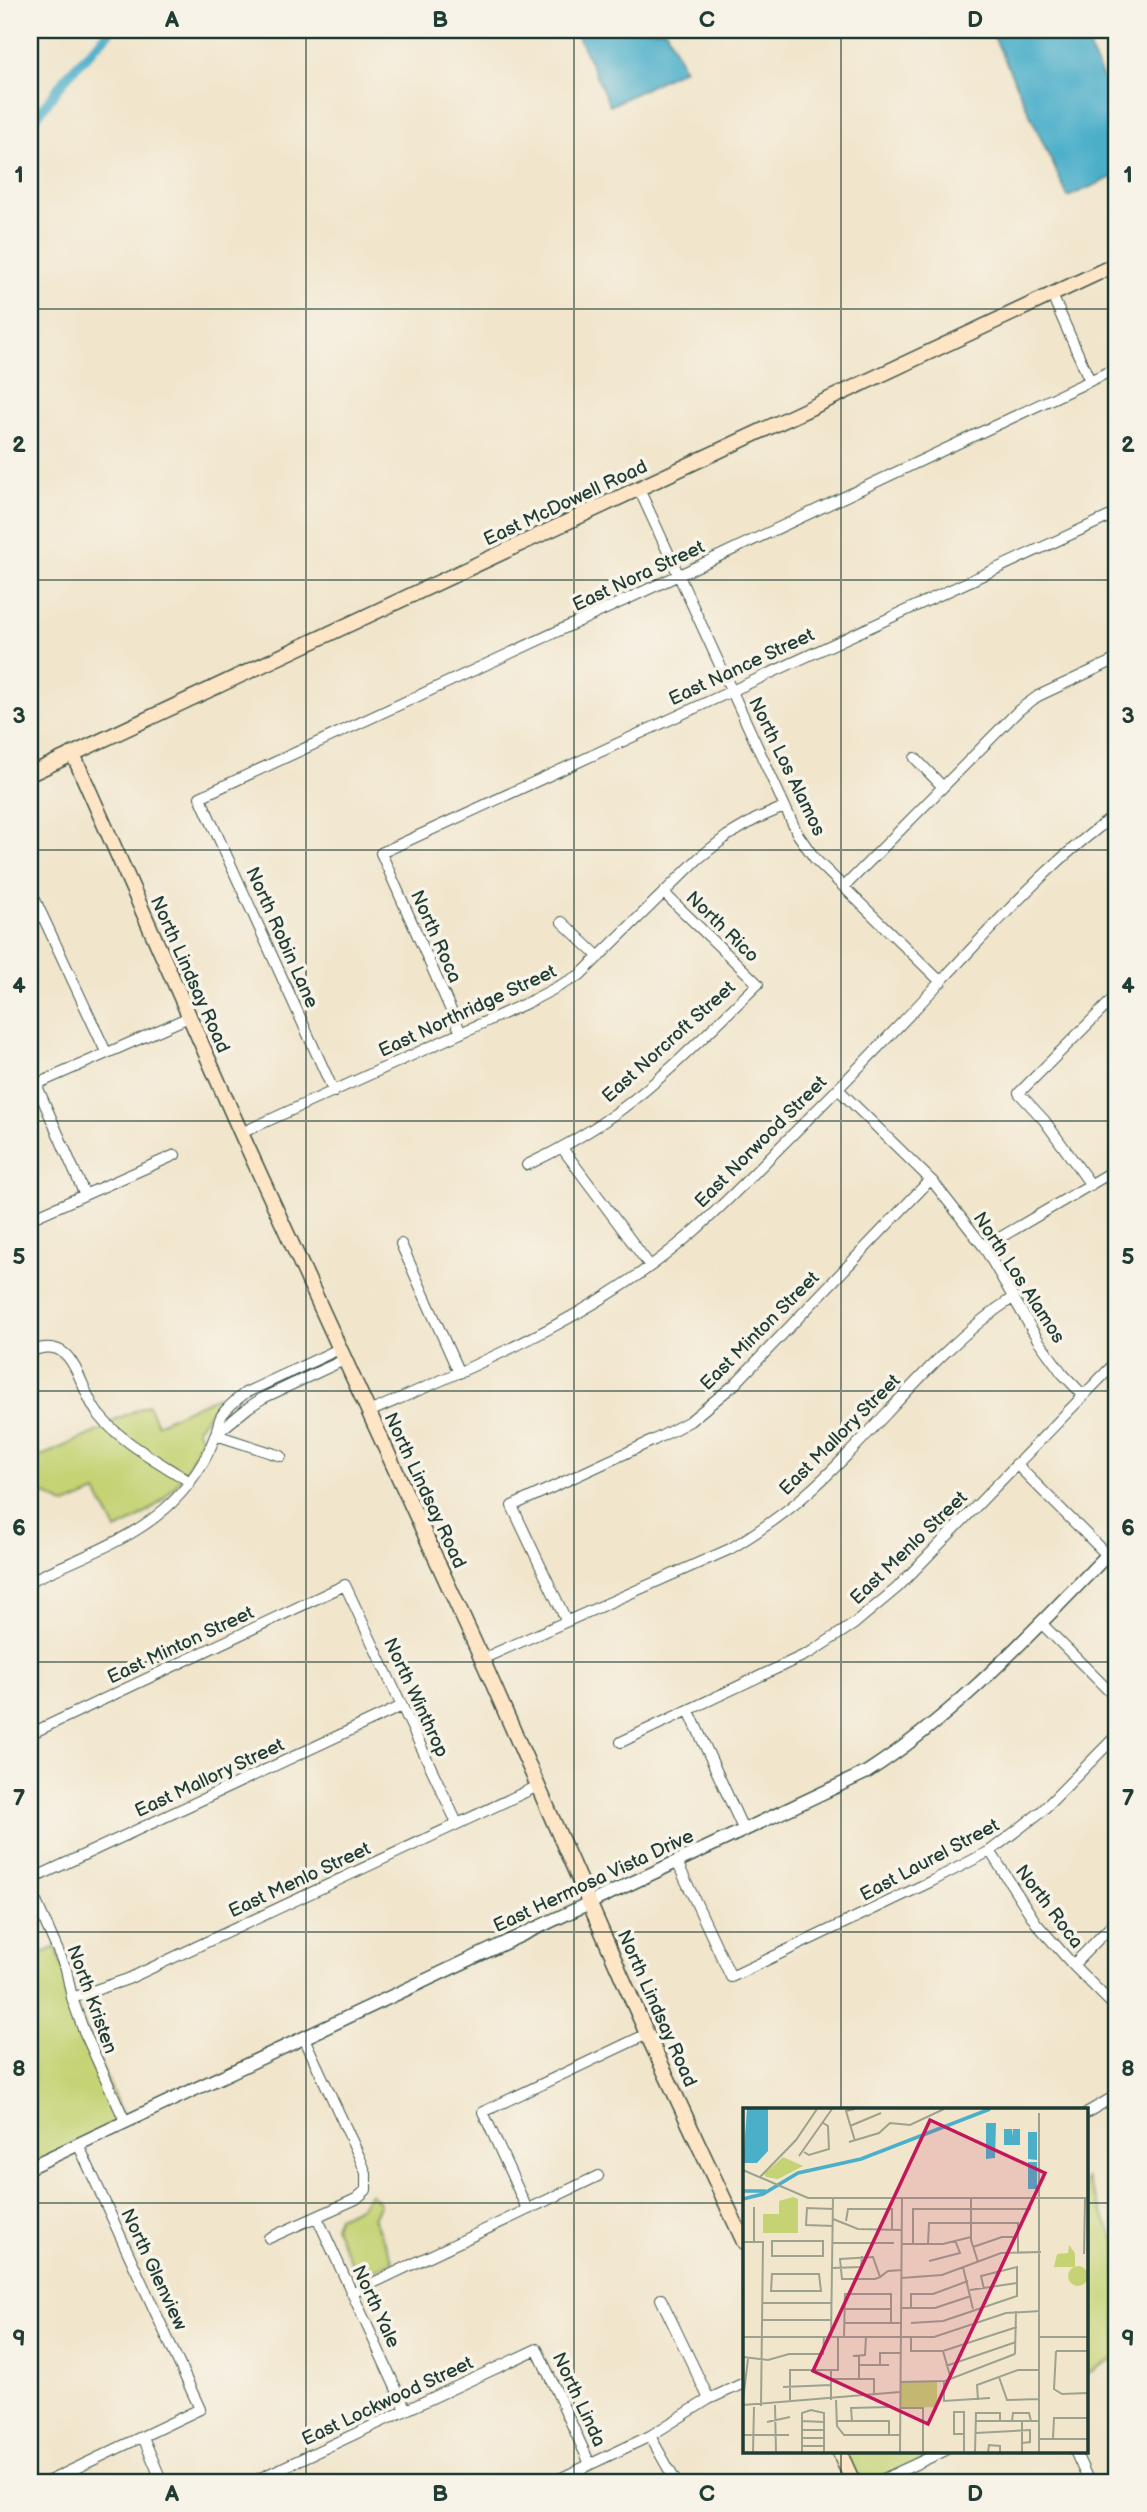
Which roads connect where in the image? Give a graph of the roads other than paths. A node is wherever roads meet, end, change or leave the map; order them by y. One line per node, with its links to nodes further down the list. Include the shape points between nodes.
1 (1113, 30): 2 (street)
2 (1117, 39)
3 (1117, 264): 4 (main road, East McDowell Road)
4 (1052, 295): 6 (street); 7 (main road, East McDowell Road)
5 (1117, 368): 6 (street, East Nora Street)
6 (1090, 381): 9 (street, East Nora Street)
7 (639, 489): 9 (street, North Los Alamos); 12 (main road, East McDowell Road)
8 (1117, 513): 11 (street, East Nance Street)
9 (679, 575): 11 (street, North Los Alamos); 16 (street, East Nora Street)
10 (1117, 659): 15 (street, via 1038,695)
11 (732, 690): 17 (street, North Los Alamos); 19 (street, East Nance Street)
12 (73, 754): 14 (main road, East McDowell Road); 28 (main road, North Lindsay Road)
13 (915, 758): 15 (street)
14 (30, 774)
15 (943, 787): 20 (street)
16 (200, 797): 33 (street, North Robin Lane)
17 (784, 807): 20 (street, North Los Alamos, via 816,859); 22 (street, East Northridge Street, via 727,836)
18 (1117, 814): 25 (street, East Norwood Street, via 1043,875)
19 (381, 853): 29 (street, North Roca)
20 (845, 886): 25 (street, North Los Alamos)
21 (30, 889): 30 (street)
22 (664, 893): 24 (street, East Northridge Street); 26 (street, North Rico)
23 (562, 922): 24 (street)
24 (599, 957): 29 (street, East Northridge Street, via 555,989)
25 (941, 982): 32 (street, East Norwood Street)
26 (758, 984): 35 (street, East Norcroft Street, via 620,1110)
27 (1117, 995): 40 (street, via 1019,1093)
28 (189, 1017): 30 (street); 34 (main road, North Lindsay Road)
29 (461, 1033): 33 (street, East Northridge Street)
30 (106, 1052): 31 (street)
31 (33, 1086): 41 (street)
32 (838, 1089): 39 (street, North Los Alamos); 45 (street, East Norwood Street, via 692,1233)
33 (334, 1092): 34 (street, East Northridge Street)
34 (241, 1133): 48 (main road, North Lindsay Road)
35 (562, 1148): 37 (street, East Norcroft Street); 45 (street)
36 (175, 1155): 41 (street)
37 (527, 1166)
38 (1117, 1169): 40 (street)
39 (930, 1180): 44 (street, North Los Alamos); 61 (street, East Minton Street, via 735,1384 690,1421 512,1506)
40 (1091, 1185): 44 (street)
41 (85, 1193): 42 (street)
42 (30, 1219)
43 (401, 1244): 50 (street)
44 (984, 1247): 46 (street, North Los Alamos)
45 (650, 1266): 50 (street, East Norwood Street, via 570,1319)
46 (1014, 1297): 51 (street, North Los Alamos, via 1038,1340); 61 (street, East Mallory Street, via 970,1329 805,1496 764,1528 730,1549)
47 (30, 1352): 56 (street, via 54,1348 66,1355 97,1414)
48 (344, 1354): 52 (main road, North Lindsay Road); 53 (street, via 263,1398)
49 (1117, 1361): 51 (street, East Menlo Street)
50 (459, 1373): 52 (street, East Norwood Street)
51 (1083, 1395): 55 (street, East Menlo Street)
52 (369, 1412): 63 (main road, North Lindsay Road)
53 (216, 1435): 54 (street); 56 (street)
54 (281, 1456)
55 (1016, 1464): 58 (street); 66 (street, East Menlo Street, via 897,1588 854,1624 811,1652)
56 (190, 1482): 59 (street, via 173,1503 130,1534)
57 (1117, 1545): 58 (street, East Hermosa Vista Drive)
58 (1107, 1555): 62 (street, East Hermosa Vista Drive)
59 (30, 1581)
60 (345, 1585): 65 (street, North Winthrop); 67 (street, East Minton Street)
61 (566, 1620): 63 (street, East Mallory Street)
62 (1041, 1623): 64 (street); 72 (street, East Hermosa Vista Drive, via 909,1744 867,1772)
63 (482, 1659): 70 (main road, North Lindsay Road)
64 (1117, 1699)
65 (402, 1706): 71 (street, North Winthrop); 75 (street, East Mallory Street)
66 (689, 1711): 69 (street, East Menlo Street); 72 (street)
67 (30, 1734)
68 (1117, 1735): 73 (street, East Laurel Street, via 1042,1811)
69 (621, 1742)
70 (538, 1786): 71 (street, East Menlo Street); 77 (main road, North Lindsay Road)
71 (457, 1823): 80 (street, East Menlo Street, via 128,1979)
72 (744, 1831): 74 (street, East Hermosa Vista Drive)
73 (990, 1851): 74 (street, East Laurel Street, via 731,1977); 79 (street, North Roca, via 1035,1923)
74 (677, 1862): 77 (street, East Hermosa Vista Drive)
75 (30, 1880)
76 (30, 1888): 80 (street, North Kristen, via 66,1969)
77 (590, 1903): 82 (main road, North Lindsay Road); 83 (street, East Hermosa Vista Drive)
78 (1117, 1920): 79 (street)
79 (1073, 1965): 81 (street, North Roca)
80 (72, 1998): 86 (street, North Kristen)
81 (1117, 2009)
82 (647, 2034): 90 (street, via 483,2112); 93 (main road, North Lindsay Road)
83 (304, 2038): 86 (street, East Hermosa Vista Drive); 91 (street, via 366,2173 366,2190 356,2200)
84 (1116, 2099): 85 (street)
85 (1088, 2112)
86 (125, 2121): 87 (street, East Hermosa Vista Drive)
87 (78, 2144): 88 (street, East Hermosa Vista Drive); 101 (street, North Glenview, via 200,2409)
88 (30, 2167)
89 (598, 2176): 90 (street)
90 (527, 2209): 94 (street)
91 (317, 2217): 92 (street); 94 (street, North Yale)
92 (269, 2238)
93 (743, 2240)
94 (352, 2293): 99 (street, North Yale)
95 (661, 2299): 98 (street)
96 (537, 2349): 99 (street, East Lockwood Street); 105 (street, North Linda)
97 (743, 2383): 98 (street)
98 (709, 2399): 100 (street)
99 (406, 2410): 108 (street, East Lockwood Street)
100 (650, 2436): 105 (street); 110 (street)
101 (143, 2437): 106 (street); 107 (street)
102 (839, 2452): 111 (main road)
103 (942, 2452): 112 (street)
104 (1075, 2452): 113 (street)
105 (590, 2465): 109 (street)
106 (47, 2482)
107 (162, 2482)
108 (252, 2482)
109 (553, 2482)
110 (676, 2482)
111 (853, 2482)
112 (877, 2482)
113 (1089, 2482)

